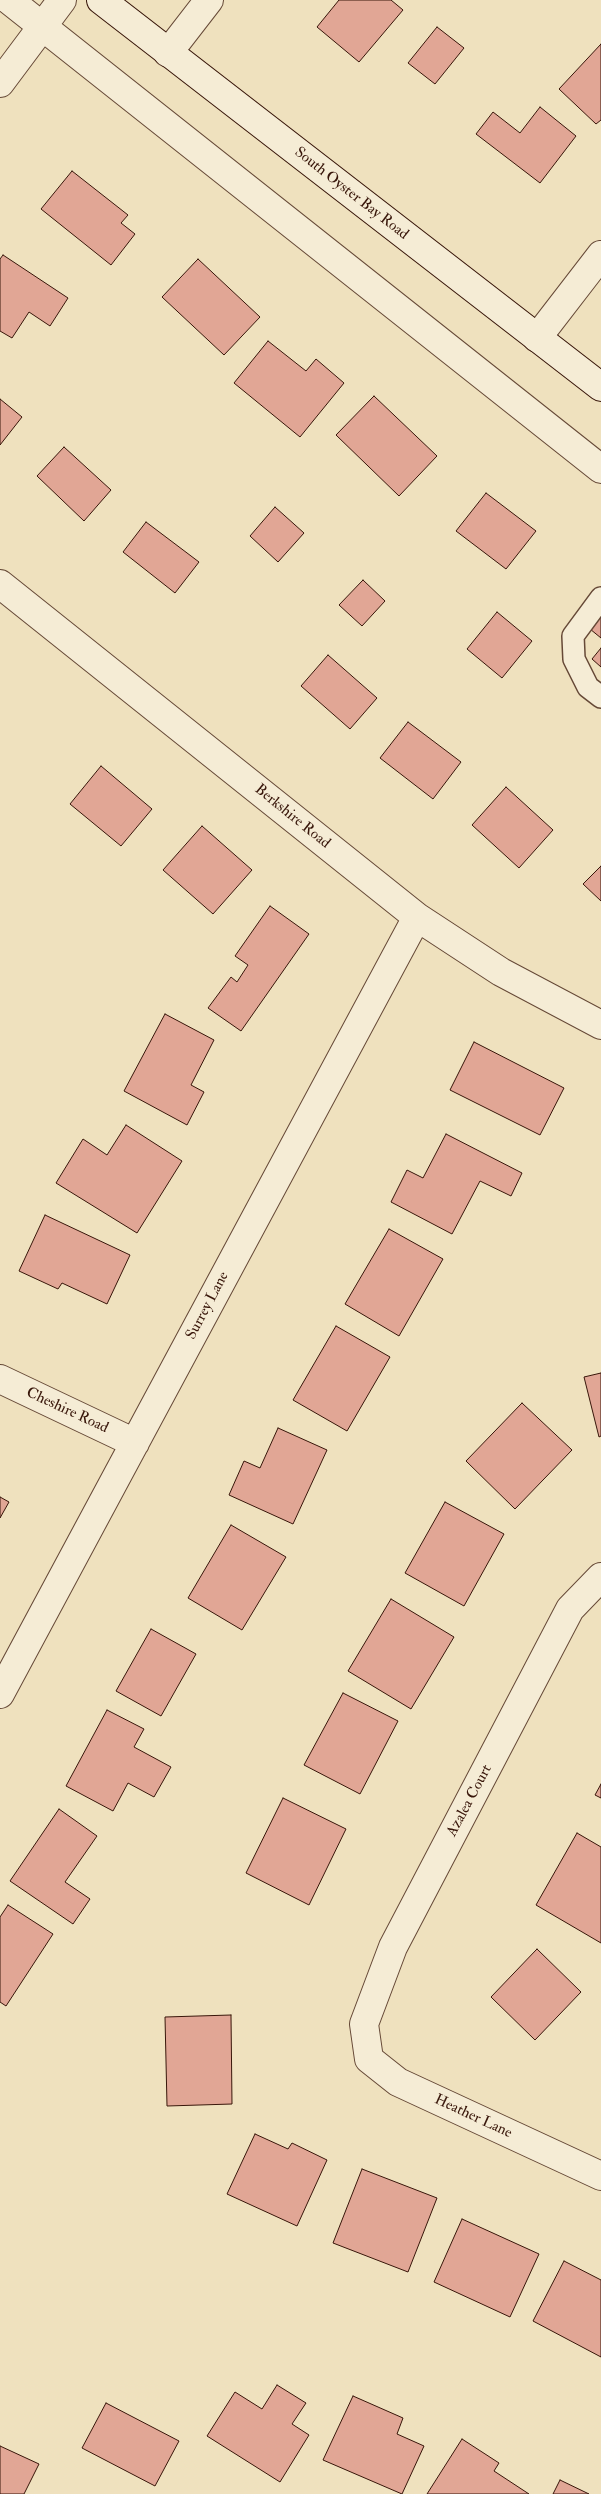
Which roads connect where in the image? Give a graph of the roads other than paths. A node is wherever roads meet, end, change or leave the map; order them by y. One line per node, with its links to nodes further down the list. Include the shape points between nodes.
1 (8, 0): 5 (street)
2 (62, 0): 5 (street)
3 (102, 0): 6 (street, South Oyster Bay Road)
4 (209, 0): 6 (street)
5 (42, 26): 7 (street); 11 (street)
6 (168, 53): 9 (street, South Oyster Bay Road)
7 (0, 83)
8 (601, 255): 9 (street)
9 (537, 338): 10 (street, South Oyster Bay Road)
10 (601, 387)
11 (601, 469)
12 (0, 584): 15 (street, Berkshire Road)
13 (601, 598): 14 (lane, via 573,636 574,659 588,687)
14 (601, 697)
15 (417, 917): 16 (street, Berkshire Road, via 501,972); 18 (street, Surrey Lane)
16 (601, 1024)
17 (0, 1379): 18 (street, Cheshire Road)
18 (135, 1443): 20 (street, Surrey Lane)
19 (601, 1577): 21 (street, Azalea Court, via 570,1609 394,1947 364,2024)
20 (0, 1694)
21 (366, 2038): 22 (street, Heather Lane, via 369,2059 398,2082)
22 (601, 2176)

